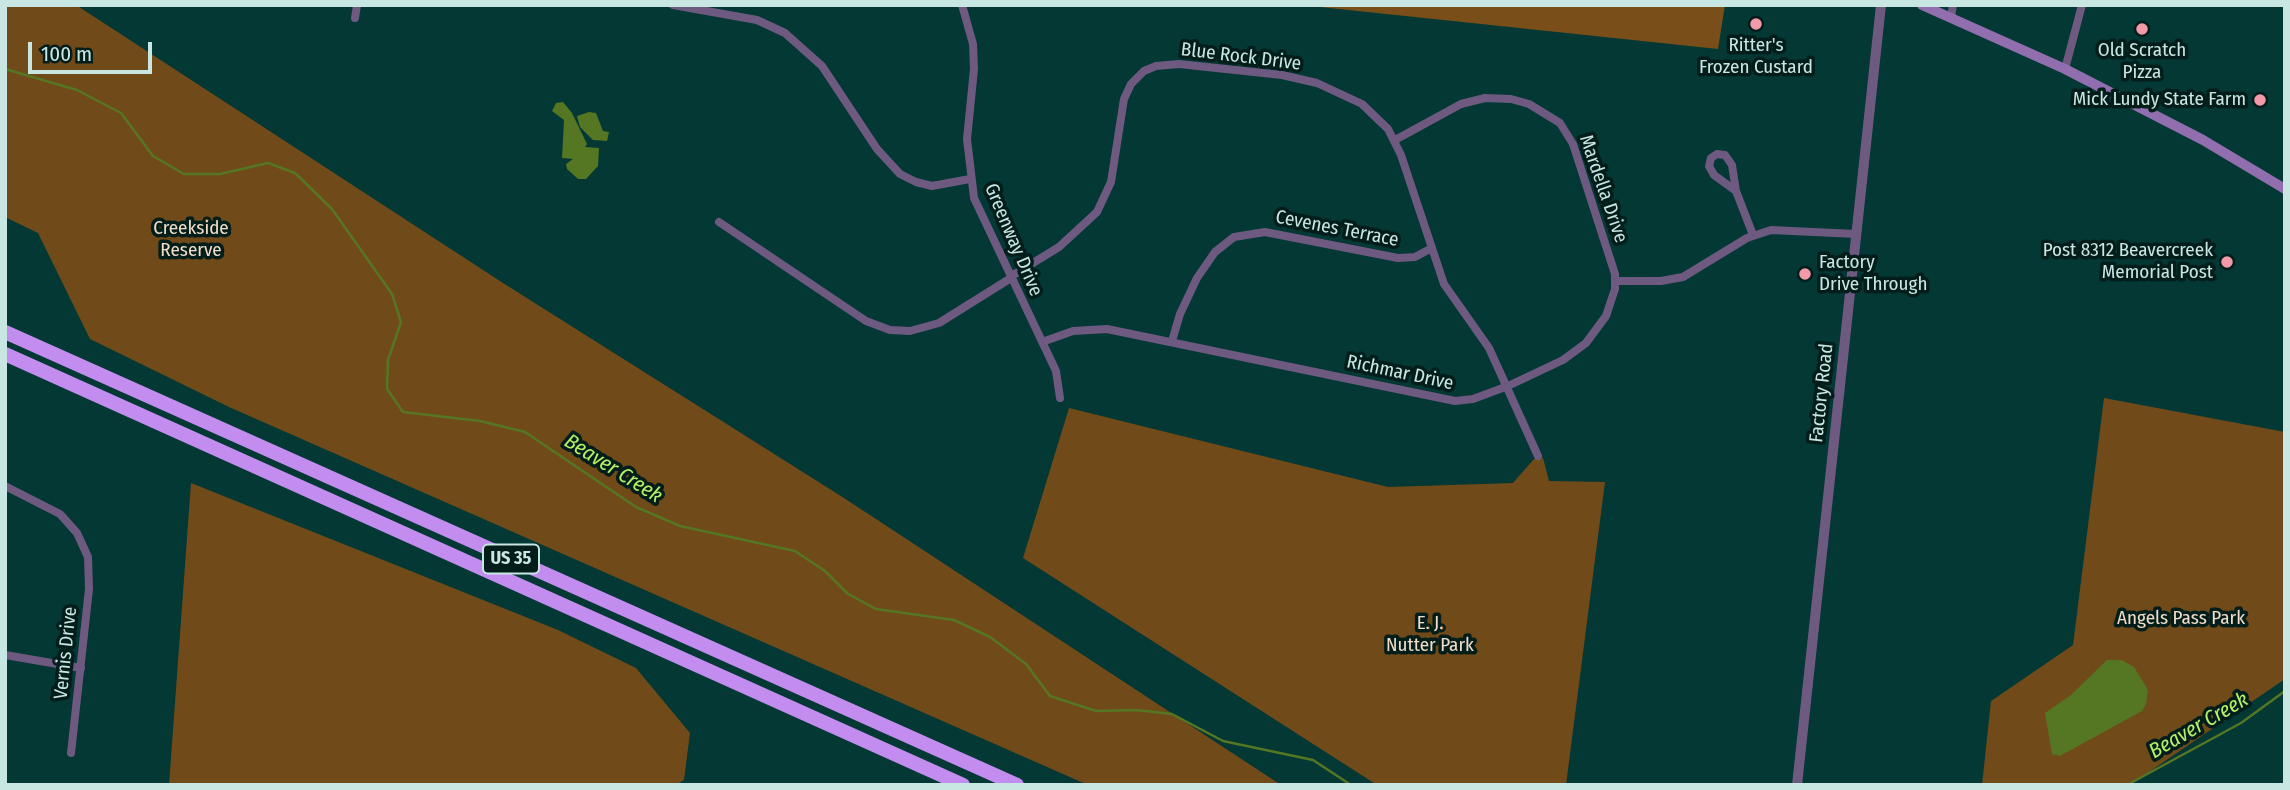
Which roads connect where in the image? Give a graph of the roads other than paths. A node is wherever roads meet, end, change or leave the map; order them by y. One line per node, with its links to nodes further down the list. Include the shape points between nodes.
1 (356, 5): 9 (street)
2 (673, 5): 12 (street, via 757,20 785,33 822,66 877,149 900,174 932,186)
3 (962, 5): 12 (street, Greenway Drive, via 974,61 967,139)
4 (1881, 5): 16 (street, Factory Road)
5 (1922, 5): 8 (main road)
6 (1953, 5): 8 (street)
7 (2082, 5): 10 (street)
8 (1951, 17): 10 (main road)
9 (355, 18)
10 (2065, 69): 13 (main road, via 2203,140)
11 (1395, 140): 18 (street, Blue Rock Drive); 19 (street, Blue Rock Drive, via 1362,104 1317,83 1179,64 1156,66 1128,88 1111,182 1097,212 1059,247); 20 (street, Mardella Drive, via 1477,99 1513,99 1547,113 1560,123 1573,144)
12 (970, 179): 19 (street, Greenway Drive, via 983,221)
13 (2285, 189)
14 (1736, 191): 14 (street, via 1732,165 1725,155 1717,154 1709,166); 17 (street)
15 (719, 222): 19 (street, Blue Rock Drive, via 866,321 890,330 910,331 939,323)
16 (1856, 234): 17 (street, via 1787,229); 34 (street, Factory Road)
17 (1753, 235): 20 (street, via 1683,277)
18 (1430, 249): 22 (street, Cevenes Terrace, via 1415,257 1398,258 1265,232 1234,237 1215,252 1197,278); 25 (street, Blue Rock Drive, via 1448,292 1489,348)
19 (1010, 278): 23 (street, Greenway Drive)
20 (1615, 281): 25 (street, Richmar Drive, via 1606,316 1586,343 1563,360)
21 (5, 332): 33 (highway, US 35)
22 (1172, 341): 23 (street, Richmar Drive, via 1095,328); 25 (street, Richmar Drive, via 1448,401 1473,399)
23 (1042, 342): 26 (street, Greenway Drive, via 1059,380)
24 (5, 354): 32 (highway, US 35)
25 (1508, 386): 27 (street, Blue Rock Drive)
26 (1060, 398)
27 (1538, 456)
28 (5, 486): 30 (street, Vernis Drive, via 60,514 77,533 88,556)
29 (5, 654): 30 (street)
30 (80, 668): 31 (street, Vernis Drive)
31 (71, 753)
32 (963, 785)
33 (1017, 785)
34 (1797, 785)

